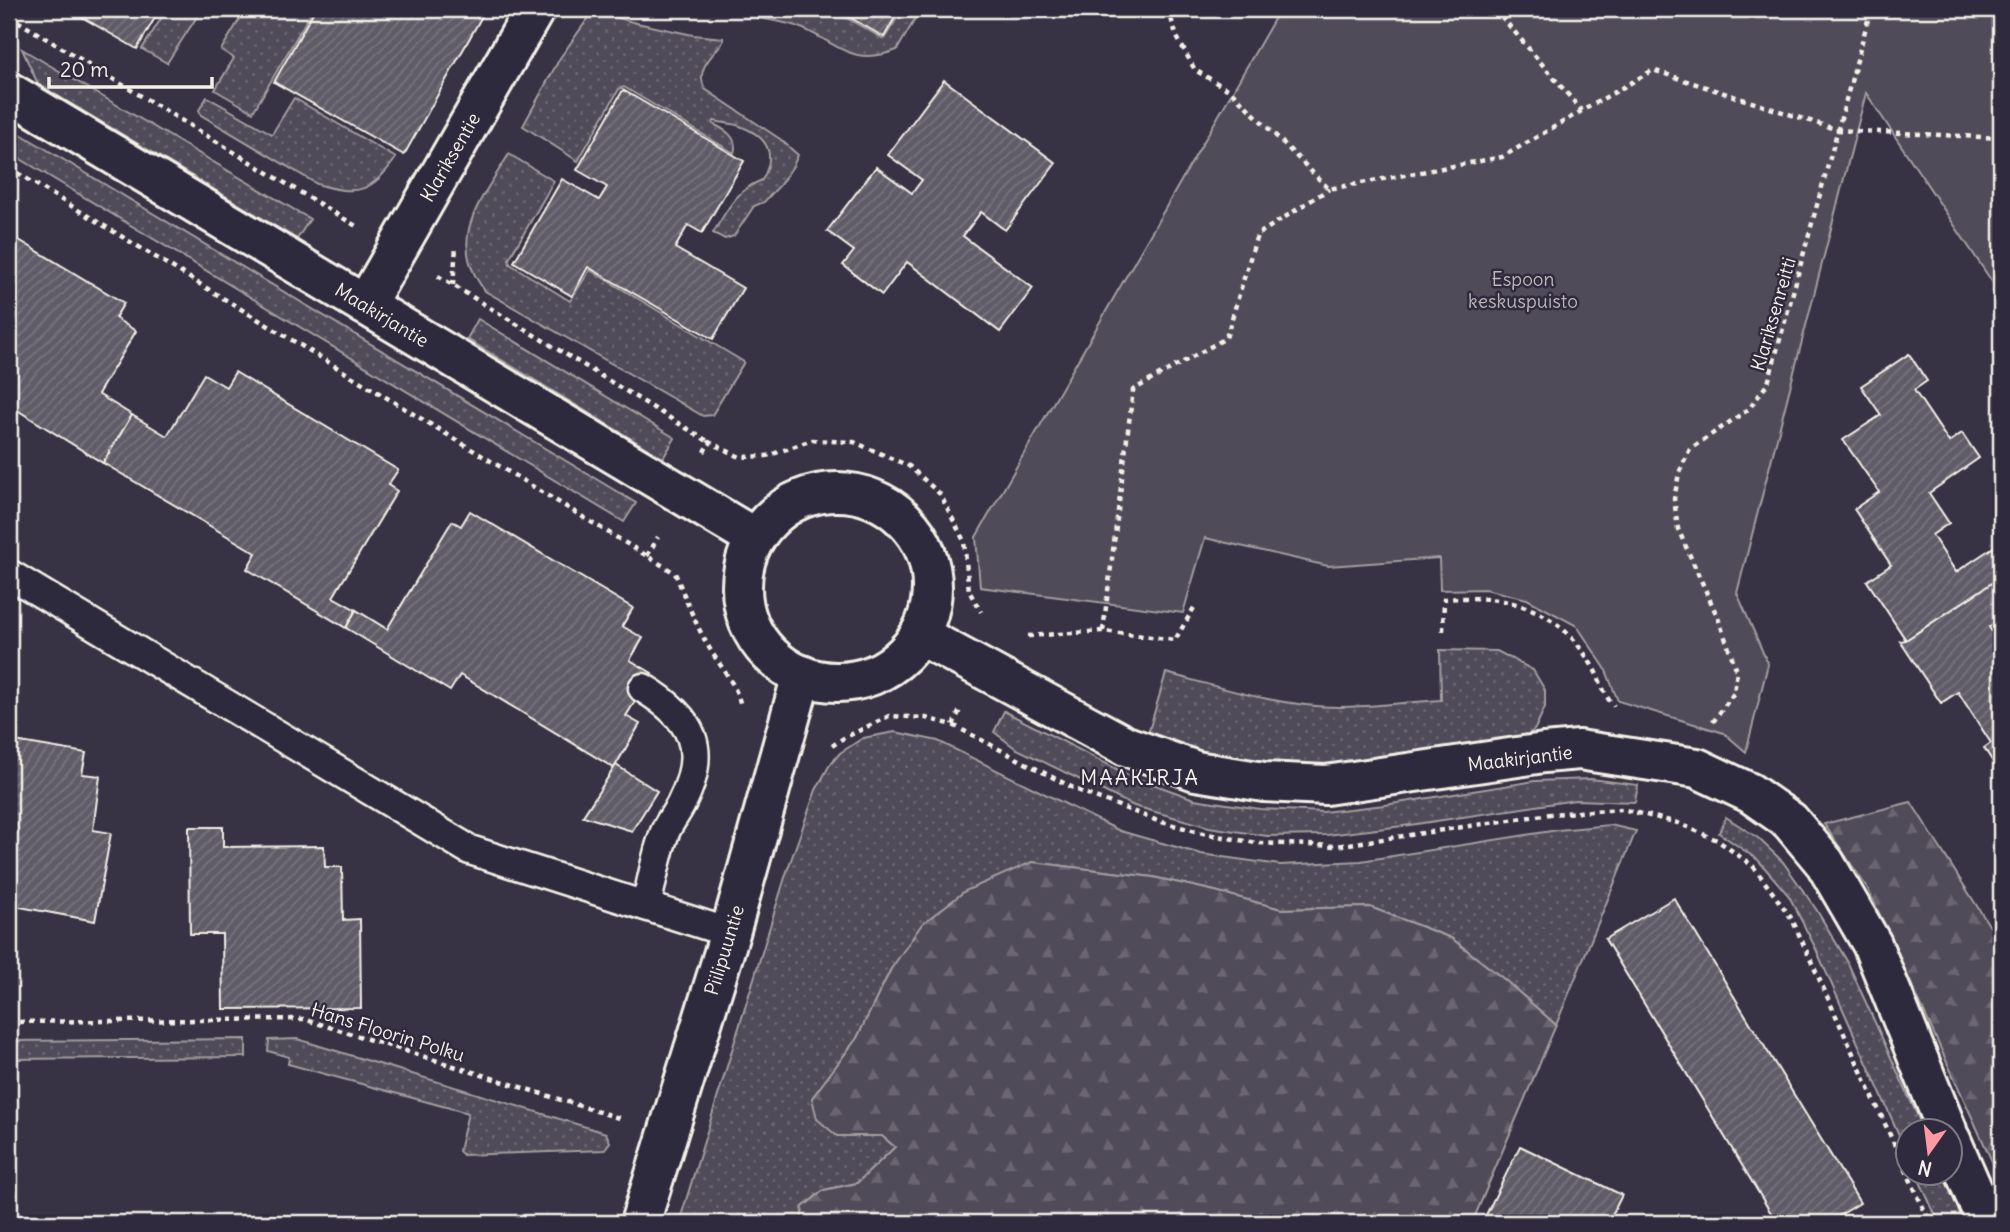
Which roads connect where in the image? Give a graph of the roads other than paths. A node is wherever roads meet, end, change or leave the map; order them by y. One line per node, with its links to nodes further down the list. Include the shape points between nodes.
1 (535, 9): 3 (street, Klariksentie)
2 (9, 92): 3 (street, Maakirjantie)
3 (365, 305): 4 (street, Maakirjantie)
4 (755, 538): 6 (street, via 776,513 795,500 818,493 845,491 890,506 921,539 930,562 932,599); 7 (street, via 741,588 747,616 761,645 779,663)
5 (9, 574): 9 (lane, via 470,850)
6 (920, 635): 7 (street, via 907,653 866,678 832,682); 11 (street, Maakirjantie, via 988,652 1126,746 1196,771 1264,782 1326,785 1579,750 1697,768 1750,793 1790,821 1825,863 1872,944)
7 (802, 676): 10 (street, Piilipuuntie)
8 (643, 688): 9 (lane, via 683,720 695,756 692,780 665,832)
9 (646, 906): 10 (lane)
10 (730, 933): 13 (street, Piilipuuntie)
11 (1941, 1116)
12 (1965, 1172): 14 (street)
13 (640, 1223)
14 (1987, 1223)

